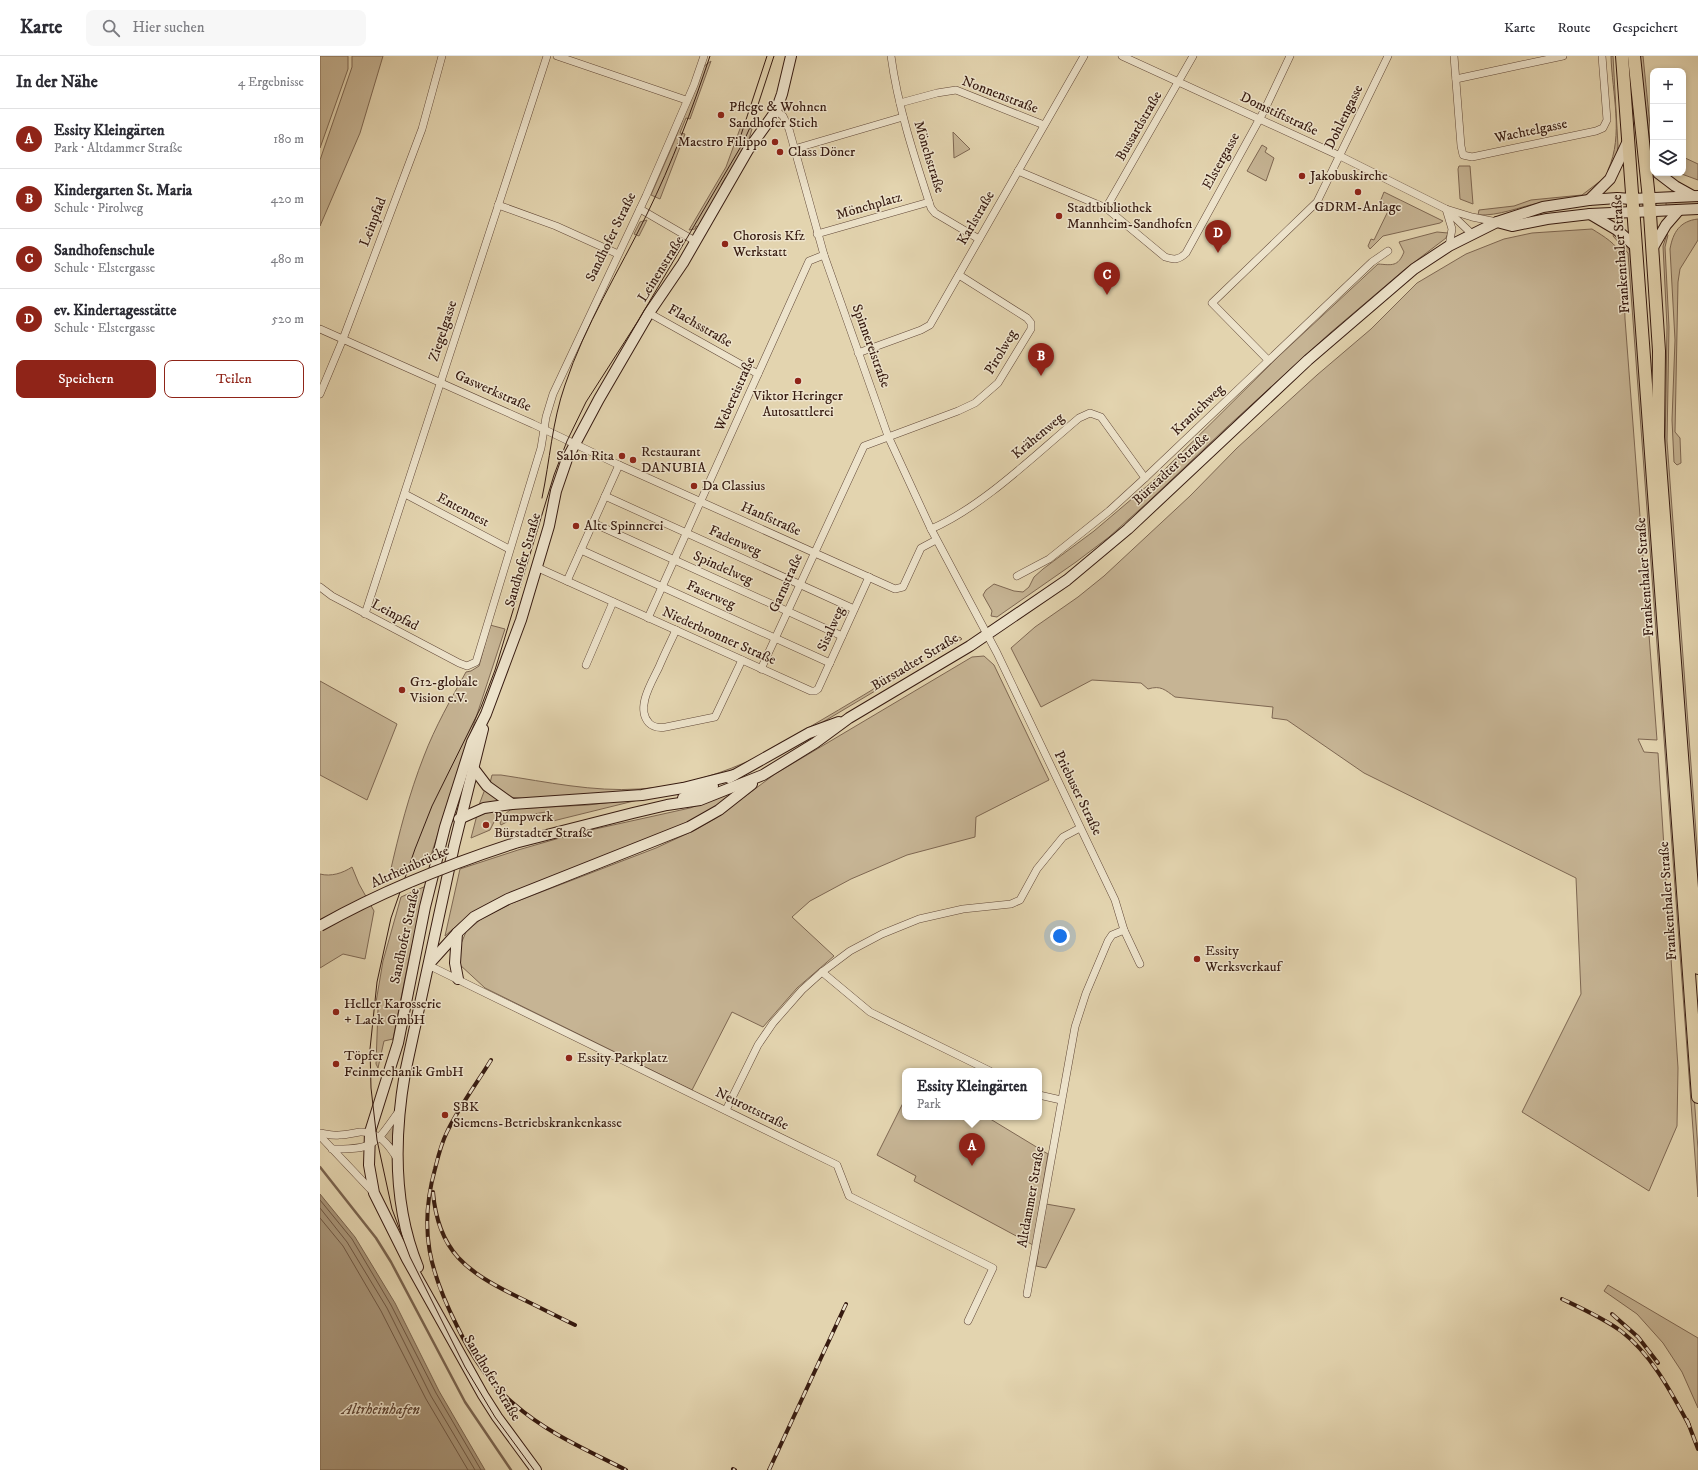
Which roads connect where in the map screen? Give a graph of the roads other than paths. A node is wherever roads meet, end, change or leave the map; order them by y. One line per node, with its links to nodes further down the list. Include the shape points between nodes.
1 (442, 56): 59 (street, Leinpfad, via 422,129)
2 (547, 56): 36 (street, Ziegelgasse)
3 (557, 56): 19 (street)
4 (704, 56): 19 (street, Sandhofer Straße)
5 (791, 56): 21 (main road)
6 (891, 56): 20 (street, Mönchstraße)
7 (1084, 56): 24 (street, Karlstraße)
8 (1122, 56): 18 (street, Domstiftstraße)
9 (1193, 56): 18 (street, Bussardstraße)
10 (1290, 56): 23 (street, Elstergasse)
11 (1388, 56): 27 (street, Dohlengasse)
12 (1454, 56): 17 (street)
13 (1563, 56): 17 (street)
14 (1602, 56): 17 (street, Wachtelgasse, via 1607,120 1603,128 1472,157 1463,155 1461,146)
15 (1622, 56): 25 (main road, Frankenthaler Straße)
16 (1634, 56): 28 (main road, Frankenthaler Straße)
17 (1456, 79)
18 (1179, 83): 23 (street, Domstiftstraße); 38 (street, Bussardstraße)
19 (686, 100): 39 (street, Sandhofer Straße)
20 (900, 103): 22 (street, Mönchstraße); 24 (street, Nonnenstraße, via 956,90)
21 (776, 112): 26 (street, Spinnereistraße, via 783,116); 49 (main road, Leinenstraße, via 748,150)
22 (903, 117): 26 (street); 35 (street, Mönchstraße)
23 (1259, 119): 27 (street, Domstiftstraße); 38 (street, Elstergasse, via 1186,253 1180,258 1174,260 1165,257)
24 (1044, 125): 29 (street, Karlstraße)
25 (1628, 143): 33 (main road, Frankenthaler Straße); 34 (main road, via 1610,179)
26 (794, 149): 46 (street, Spinnereistraße)
27 (1340, 156): 40 (street, Domstiftstraße); 61 (street, Dohlengasse, via 1317,202 1212,303)
28 (1650, 164)
29 (1018, 171): 38 (street, Elstergasse); 48 (street, Karlstraße)
30 (1650, 176): 37 (main road, Frankenthaler Straße)
31 (1662, 176): 32 (main road, via 1674,186)
32 (1696, 196): 37 (main road)
33 (1632, 199): 34 (main road, Bürstadter Straße); 37 (main road, Bürstadter Straße); 43 (main road, Frankenthaler Straße)
34 (1590, 200): 45 (main road, Bürstadter Straße, via 1543,207)
35 (929, 202): 46 (street, Mönchplatz); 48 (street, Mönchstraße, via 935,213)
36 (498, 205): 54 (street, via 556,226); 63 (street, Ziegelgasse)
37 (1650, 205): 42 (main road); 43 (main road); 52 (main road, Frankenthaler Straße)
38 (1106, 208)
39 (640, 209): 49 (street); 54 (street, Sandhofer Straße)
40 (1446, 209): 45 (street); 47 (street); 50 (street, via 1452,229)
41 (1698, 209): 42 (main road)
42 (1679, 210): 52 (main road, via 1666,225)
43 (1633, 212): 44 (main road); 51 (main road, Frankenthaler Straße)
44 (1590, 214): 45 (main road, via 1512,226); 51 (main road, via 1616,230)
45 (1497, 222): 47 (main road, Bürstadter Straße)
46 (817, 234): 55 (street, Spinnereistraße)
47 (1472, 234): 50 (main road, Bürstadter Straße)
48 (979, 239): 56 (street, Karlstraße)
49 (696, 241): 57 (main road, Leinenstraße)
50 (1449, 246): 94 (main road, Bürstadter Straße, via 1414,270 1308,360 1128,529 1074,575)
51 (1635, 246): 125 (main road, Frankenthaler Straße)
52 (1652, 250): 120 (main road, Frankenthaler Straße, via 1659,351 1658,437)
53 (1388, 251): 61 (street, Kranichweg, via 1372,262)
54 (618, 254): 65 (street, Sandhofer Straße, via 553,394)
55 (824, 255): 60 (street, Spinnereistraße); 62 (street, Webereistraße, via 809,261)
56 (959, 275): 60 (street, Karlstraße, via 930,325); 66 (street, Pirolweg, via 1027,318 1030,329 998,383 975,403 958,412)
57 (649, 313): 62 (street, Flachsstraße); 67 (main road, Leinenstraße)
58 (320, 329): 59 (street, Gaswerkstraße)
59 (343, 339): 63 (street, Gaswerkstraße); 64 (street, Leinpfad)
60 (858, 353): 66 (street, Spinnereistraße)
61 (1268, 360): 69 (street, Kranichweg)
62 (758, 374): 72 (street, Webereistraße)
63 (440, 382): 65 (street, Gaswerkstraße); 70 (street, Ziegelgasse)
64 (320, 394)
65 (545, 430): 67 (street); 77 (street, Sandhofer Straße)
66 (888, 436): 74 (street, Spinnereistraße); 79 (street, Garnstraße, via 868,444 861,450)
67 (575, 444): 68 (street, Hanfstraße); 81 (main road, Sandhofer Straße, via 556,491 549,526)
68 (619, 465): 71 (street); 72 (street, Hanfstraße)
69 (1145, 478): 74 (street, Krähenweg, via 1101,417 1090,413 1079,418 985,497); 82 (street, Kranichweg, via 1109,511 1049,559)
70 (404, 494): 77 (street, Entennest); 91 (street, Ziegelgasse)
71 (605, 496): 73 (street); 75 (street, Fadenweg)
72 (700, 502): 75 (street, Webereistraße); 79 (street, Hanfstraße)
73 (593, 523): 78 (street); 80 (street, Spindelweg)
74 (931, 529): 76 (street, Spinnereistraße)
75 (686, 533): 80 (street, Webereistraße); 85 (street, Fadenweg)
76 (936, 540): 83 (street, Hanfstraße, via 921,548 903,587 895,589); 94 (street, Spinnereistraße)
77 (509, 549): 99 (street, Sandhofer Straße, via 478,658 472,665)
78 (581, 550): 84 (street); 87 (street, Faserweg)
79 (814, 553): 83 (street, Hanfstraße); 85 (street, Garnstraße)
80 (674, 560): 87 (street, Webereistraße); 90 (street, Spindelweg)
81 (536, 567): 84 (street, Niederbronner Straße); 103 (main road, Sandhofer Straße, via 521,620)
82 (1017, 576)
83 (869, 577): 89 (street, Sisalweg)
84 (567, 581): 88 (street, Niederbronner Straße)
85 (800, 584): 89 (street, Fadenweg); 90 (street, Garnstraße)
86 (320, 587): 91 (street, Leinpfad)
87 (662, 587): 92 (street, Webereistraße); 96 (street, Faserweg)
88 (613, 602): 92 (street, Niederbronner Straße); 100 (street)
89 (854, 609): 95 (street, Sisalweg)
90 (787, 611): 95 (street, Spindelweg); 96 (street, Garnstraße)
91 (365, 614): 99 (street, Leinpfad)
92 (648, 618): 93 (street, Niederbronner Straße)
93 (676, 630): 97 (street, Niederbronner Straße); 97 (street, via 647,693 644,705 645,718 652,725 660,728 715,717)
94 (988, 634): 104 (main road, Bürstadter Straße); 112 (street, Priebuser Straße)
95 (842, 636): 98 (street, Sisalweg)
96 (775, 638): 98 (street, Faserweg); 101 (street, Garnstraße)
97 (742, 660): 101 (street, Niederbronner Straße)
98 (830, 663): 102 (street, Sisalweg)
99 (460, 664)
100 (586, 664)
101 (761, 669): 102 (street, Niederbronner Straße, via 811,692)
102 (815, 691)
103 (486, 714): 105 (main road, Sandhofer Straße); 111 (main road, Sandhofer Straße, via 472,742)
104 (849, 718): 106 (main road, Bürstadter Straße, via 809,733); 107 (main road, Bürstadter Straße, via 816,743)
105 (474, 769): 108 (main road, via 487,786); 110 (main road, Sandhofer Straße)
106 (734, 775): 108 (main road, via 642,795); 109 (main road, Bürstadter Straße)
107 (763, 775): 109 (main road, Bürstadter Straße, via 700,800); 116 (main road, via 719,810 689,828 508,899 474,918)
108 (512, 804): 110 (main road, via 484,808)
109 (668, 805): 113 (main road, Bürstadter Straße)
110 (462, 817): 111 (main road); 119 (main road, Sandhofer Straße)
111 (446, 827): 117 (main road, Sandhofer Straße)
112 (1080, 828): 115 (street, Priebuser Straße, via 1115,900); 121 (street, via 1063,837 1037,869 1020,900 1012,904 963,909 920,919 882,934 850,951)
113 (515, 843): 114 (main road, Altrheinbrücke, bridge, via 418,878)
114 (320, 926)
115 (1124, 930): 118 (street, Priebuser Straße); 126 (street, Altdammer Straße, via 1112,935 1108,941 1086,993 1075,1027)
116 (457, 933): 119 (main road); 122 (main road, via 455,963)
117 (414, 962): 119 (main road); 129 (main road, Sandhofer Straße, via 398,1043)
118 (1140, 964)
119 (428, 965): 122 (street, Neurottstraße); 127 (main road, Sandhofer Straße)
120 (1698, 968)
121 (822, 972): 123 (street, via 870,1012); 128 (street, via 773,1023 758,1045)
122 (458, 979): 128 (street, Neurottstraße)
123 (984, 1068)
124 (1042, 1096): 126 (street)
125 (1698, 1097)
126 (1061, 1100): 136 (street, Altdammer Straße)
127 (400, 1109): 131 (street); 134 (main road, Sandhofer Straße)
128 (726, 1110): 138 (street, Neurottstraße, via 837,1165 849,1196 993,1268)
129 (370, 1132): 130 (street); 131 (street); 132 (main road, Sandhofer Straße)
130 (320, 1135): 133 (street)
131 (380, 1137): 132 (street); 134 (street)
132 (369, 1145): 133 (street, via 354,1149); 135 (main road, Sandhofer Straße, via 369,1165)
133 (332, 1148): 135 (street)
134 (398, 1160): 137 (main road, Sandhofer Straße, via 404,1227)
135 (374, 1193): 137 (main road, Sandhofer Straße, via 407,1259)
136 (1027, 1294)
137 (430, 1297): 139 (main road, Sandhofer Straße, via 496,1417)
138 (968, 1321)
139 (536, 1470)

